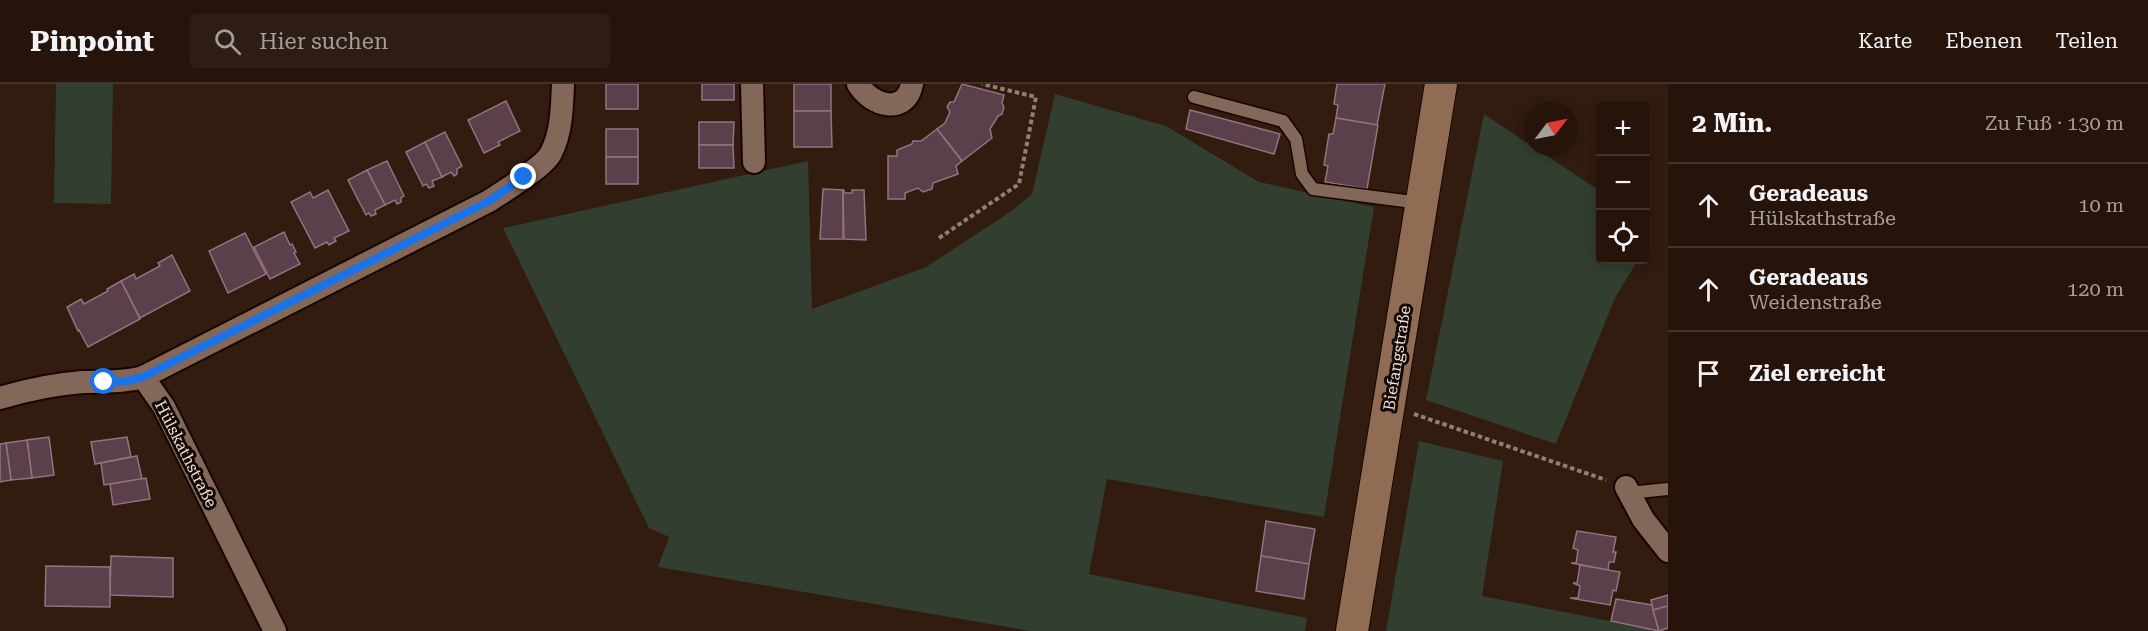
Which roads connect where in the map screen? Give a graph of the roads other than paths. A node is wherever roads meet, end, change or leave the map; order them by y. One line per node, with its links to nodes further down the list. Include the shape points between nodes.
1 (563, 84): 9 (street, via 552,152 524,177 489,201)
2 (752, 84): 7 (street)
3 (858, 84): 4 (street, via 868,98 885,104 902,101)
4 (912, 84)
5 (1441, 84): 8 (main road, Biefangstraße)
6 (1194, 97): 8 (lane, via 1282,121 1296,139 1302,174 1313,189)
7 (754, 162)
8 (1422, 203): 15 (main road, Biefangstraße)
9 (143, 377): 10 (street, via 52,386); 14 (street, Hülskathstraße, via 164,406)
10 (0, 398)
11 (1668, 489): 12 (lane)
12 (1628, 490): 13 (street, via 1643,519)
13 (1668, 551)
14 (274, 631)
15 (1352, 631)

